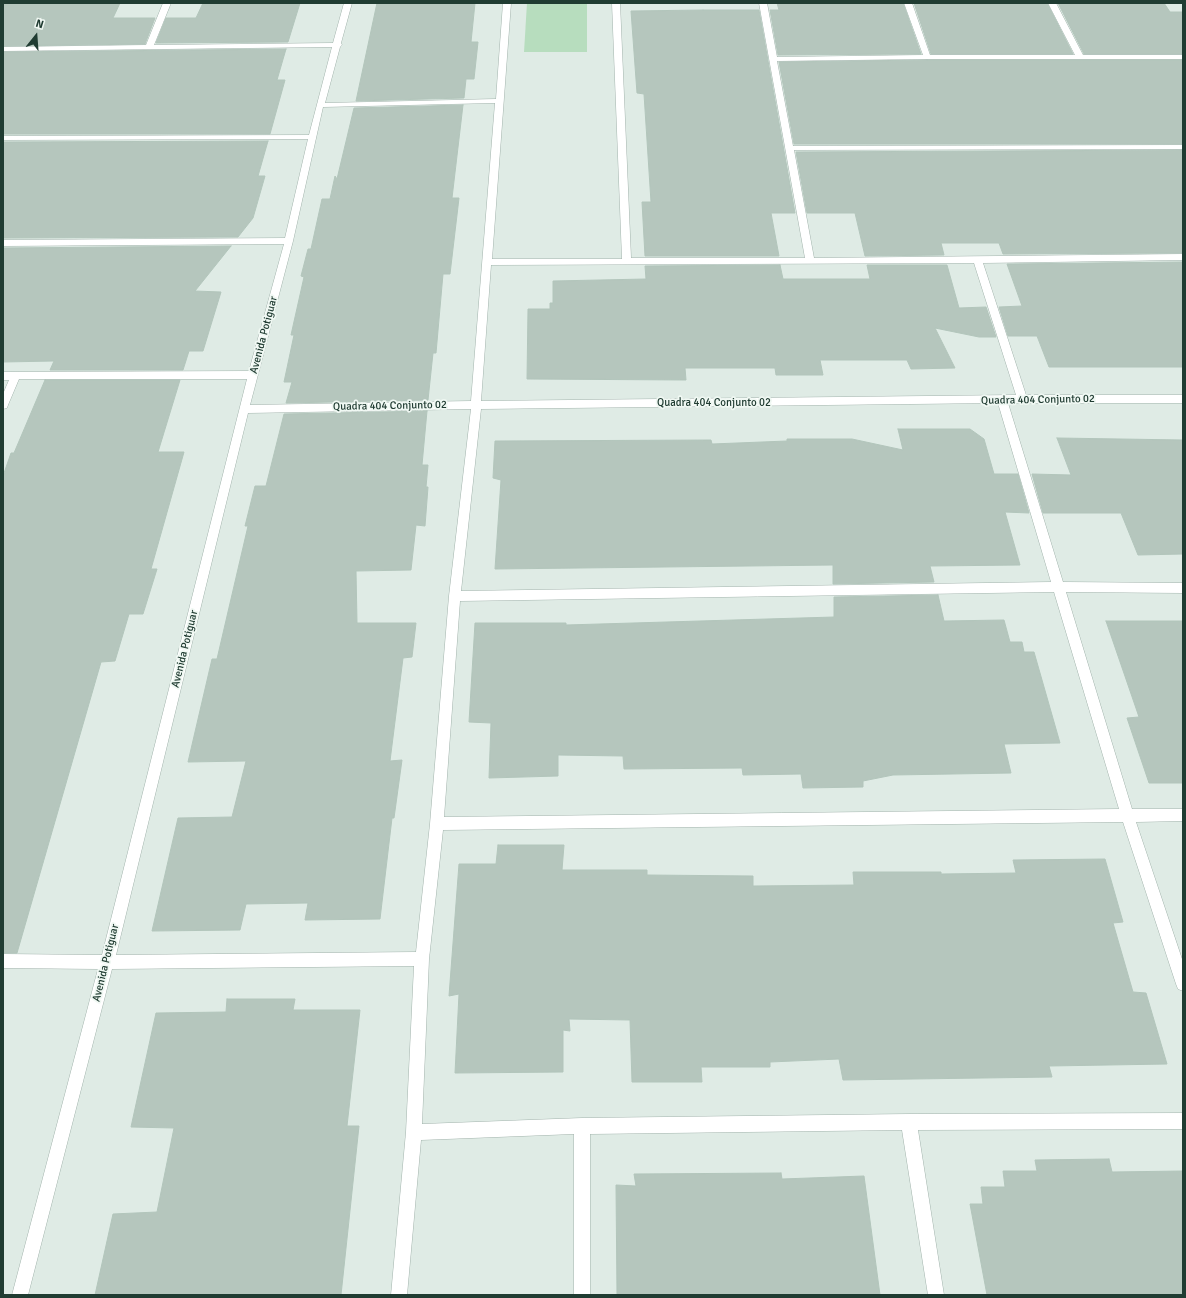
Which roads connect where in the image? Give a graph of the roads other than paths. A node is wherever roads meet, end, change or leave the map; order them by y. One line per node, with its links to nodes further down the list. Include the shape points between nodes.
1 (167, 3): 9 (street)
2 (348, 3): 8 (street, Avenida Potiguar)
3 (507, 3): 15 (street)
4 (616, 3): 25 (street)
5 (763, 3): 14 (street)
6 (908, 3): 11 (street)
7 (1052, 3): 12 (street)
8 (338, 46): 9 (street); 16 (street, Avenida Potiguar)
9 (149, 48): 10 (street)
10 (3, 49)
11 (927, 57): 12 (street); 14 (street)
12 (1080, 57): 13 (street)
13 (1183, 57)
14 (774, 59): 20 (street)
15 (500, 101): 16 (street); 27 (street)
16 (320, 105): 17 (street, Avenida Potiguar)
17 (313, 137): 18 (street); 21 (street, Avenida Potiguar)
18 (3, 138)
19 (1183, 147): 20 (street)
20 (789, 148): 26 (street)
21 (289, 241): 22 (street); 28 (street, Avenida Potiguar)
22 (3, 243)
23 (1183, 257): 24 (street)
24 (978, 260): 26 (street); 31 (street)
25 (627, 261): 26 (street); 27 (street)
26 (810, 261)
27 (488, 262): 34 (street)
28 (254, 375): 30 (street); 36 (street, Avenida Potiguar)
29 (3, 376): 30 (street)
30 (16, 376): 35 (street)
31 (1022, 399): 32 (street, Quadra 404 Conjunto 02); 33 (street, Quadra 404 Conjunto 02)
32 (1183, 399)
33 (1002, 400): 34 (street, Quadra 404 Conjunto 02); 37 (street)
34 (476, 405): 36 (street, Quadra 404 Conjunto 02); 39 (street)
35 (3, 406)
36 (244, 409): 45 (street, Avenida Potiguar)
37 (1058, 588): 38 (street); 39 (street); 40 (street)
38 (1183, 588)
39 (455, 596): 42 (street)
40 (1127, 815): 41 (street); 42 (street); 46 (street)
41 (1183, 815)
42 (438, 824): 43 (street)
43 (422, 959): 45 (street); 50 (street)
44 (3, 961): 45 (street)
45 (107, 962): 51 (street, Avenida Potiguar)
46 (1183, 984)
47 (1183, 1121): 48 (street)
48 (909, 1122): 49 (street); 54 (street)
49 (582, 1126): 50 (street); 53 (street)
50 (414, 1132): 52 (street)
51 (20, 1295)
52 (399, 1295)
53 (582, 1295)
54 (936, 1295)

